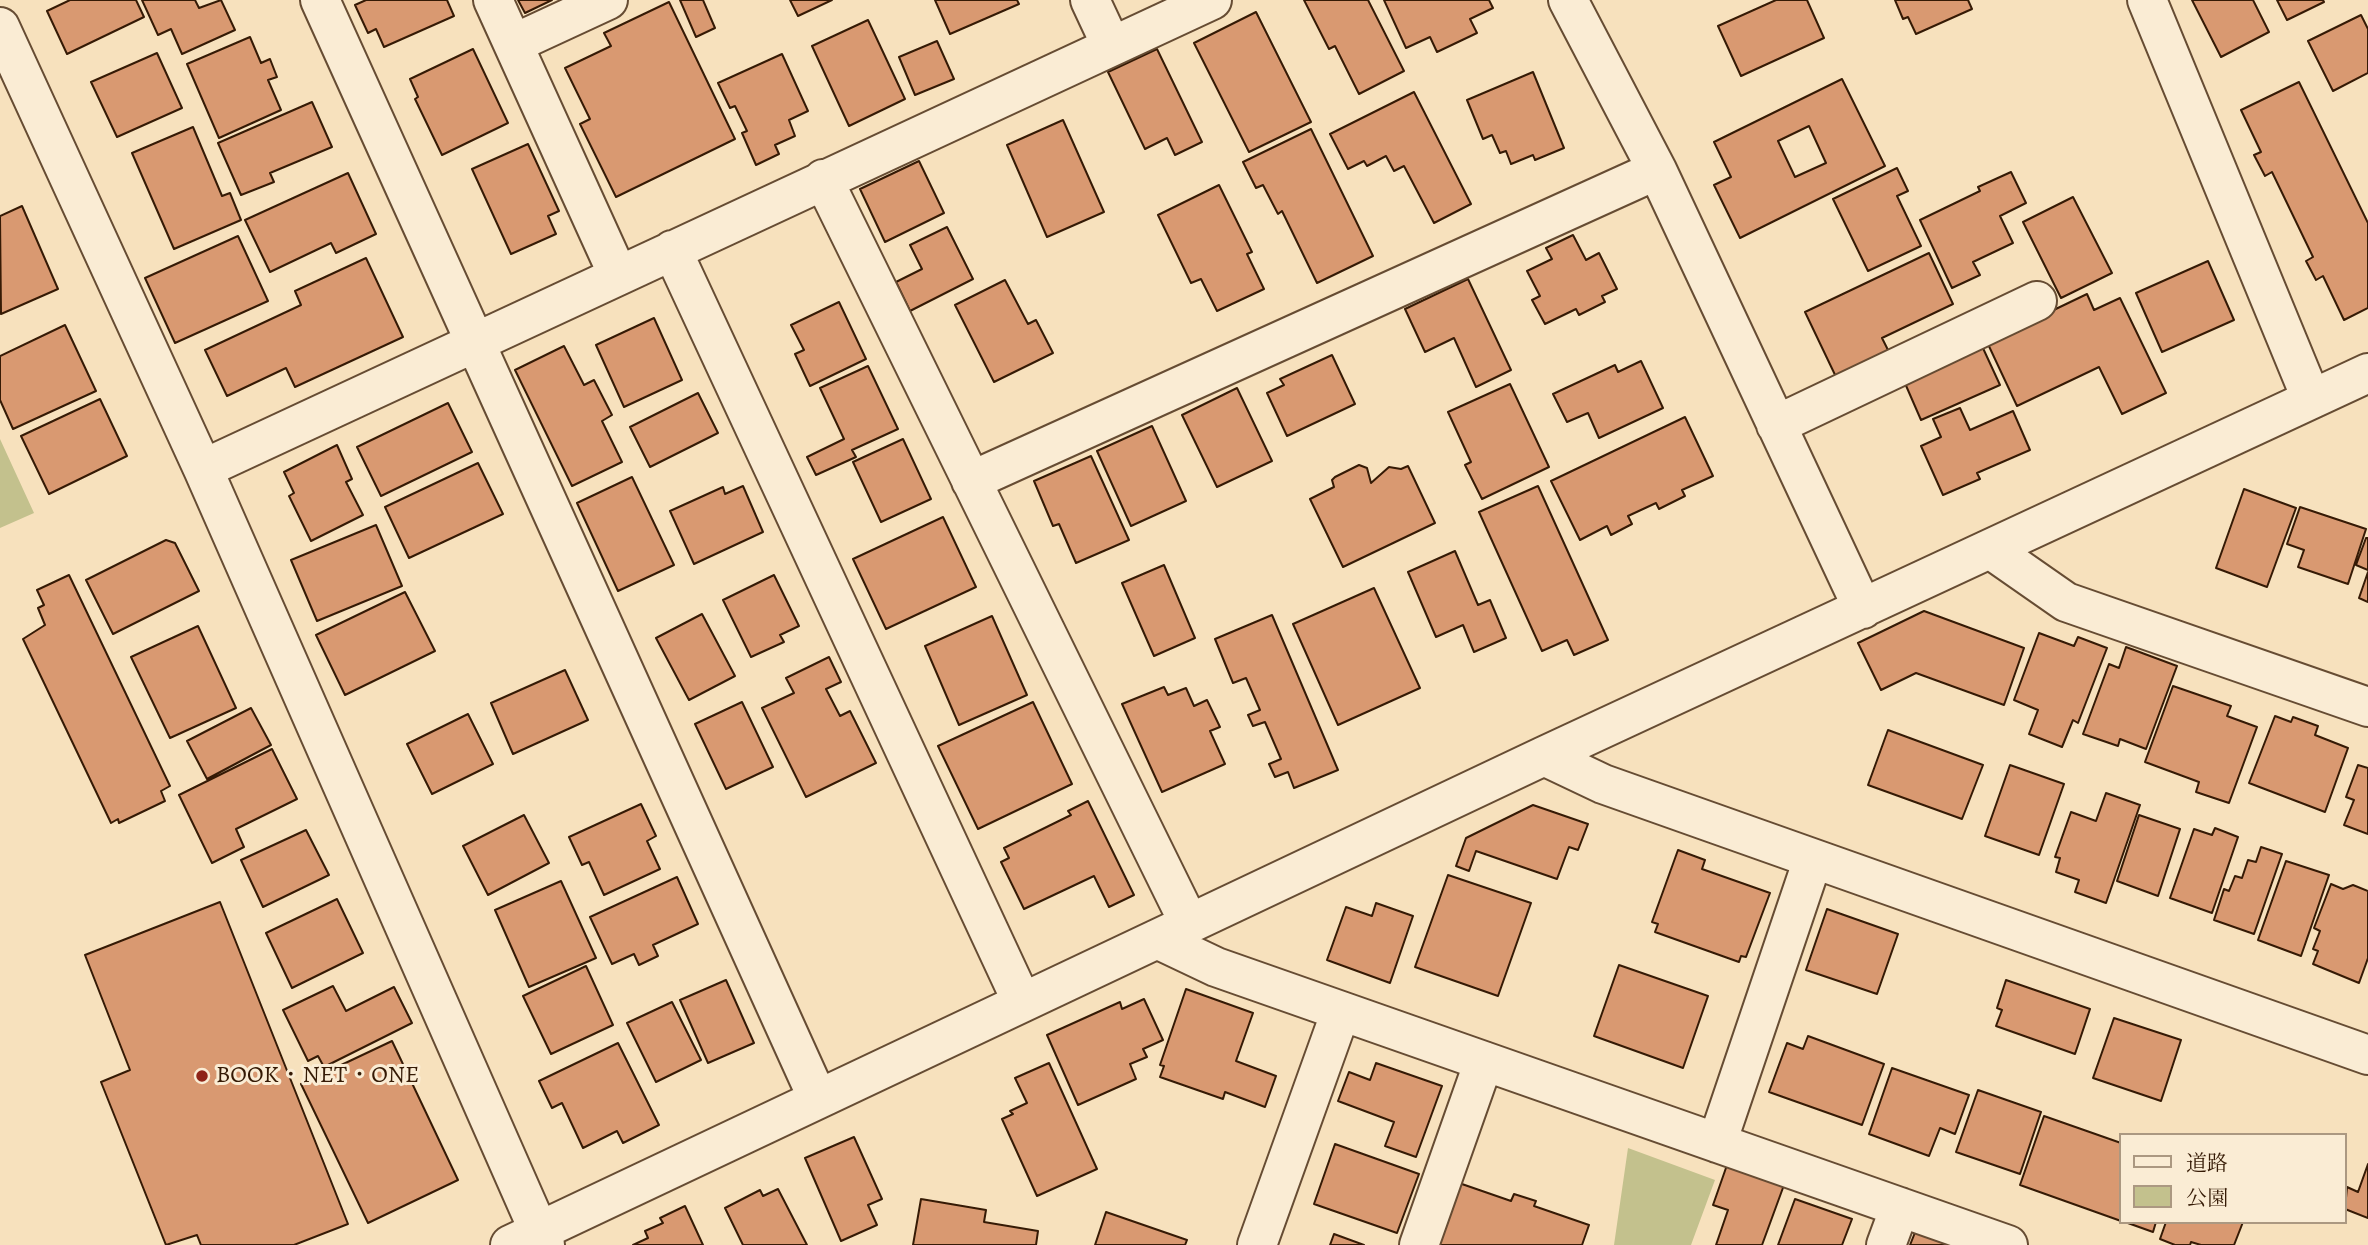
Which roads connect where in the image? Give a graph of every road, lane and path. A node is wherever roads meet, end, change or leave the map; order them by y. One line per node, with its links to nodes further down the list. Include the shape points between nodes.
1 (320, 0): 16 (street)
2 (493, 0): 9 (street)
3 (608, 0): 9 (street)
4 (1090, 0): 10 (street)
5 (1212, 0): 10 (street)
6 (1568, 0): 11 (street)
7 (2147, 0): 18 (street)
8 (0, 27): 20 (street)
9 (513, 44): 14 (street)
10 (1111, 45): 12 (street)
11 (1657, 170): 19 (street); 21 (street)
12 (823, 179): 13 (street); 21 (street)
13 (672, 250): 14 (street); 28 (street)
14 (618, 275): 16 (street)
15 (2037, 301): 19 (street)
16 (475, 342): 20 (street); 32 (street)
17 (2368, 373): 18 (street)
18 (2311, 398): 22 (street)
19 (1776, 425): 23 (street)
20 (203, 469): 35 (street)
21 (971, 481): 27 (street)
22 (1990, 549): 23 (street); 24 (street, via 2066,603)
23 (1863, 609): 25 (street)
24 (2368, 706)
25 (1544, 756): 26 (street, via 1603,784); 27 (street)
26 (1813, 859): 30 (street); 33 (street)
27 (1173, 931): 28 (street); 29 (street, via 1216,967)
28 (1022, 1002): 32 (street)
29 (1341, 1011): 31 (street); 36 (street)
30 (2368, 1055)
31 (1484, 1061): 33 (street); 37 (street)
32 (818, 1099): 35 (street)
33 (1717, 1143): 34 (street)
34 (1900, 1207): 38 (street); 39 (street)
35 (531, 1241)
36 (1257, 1245)
37 (1419, 1245)
38 (1886, 1245)
39 (2008, 1245)

